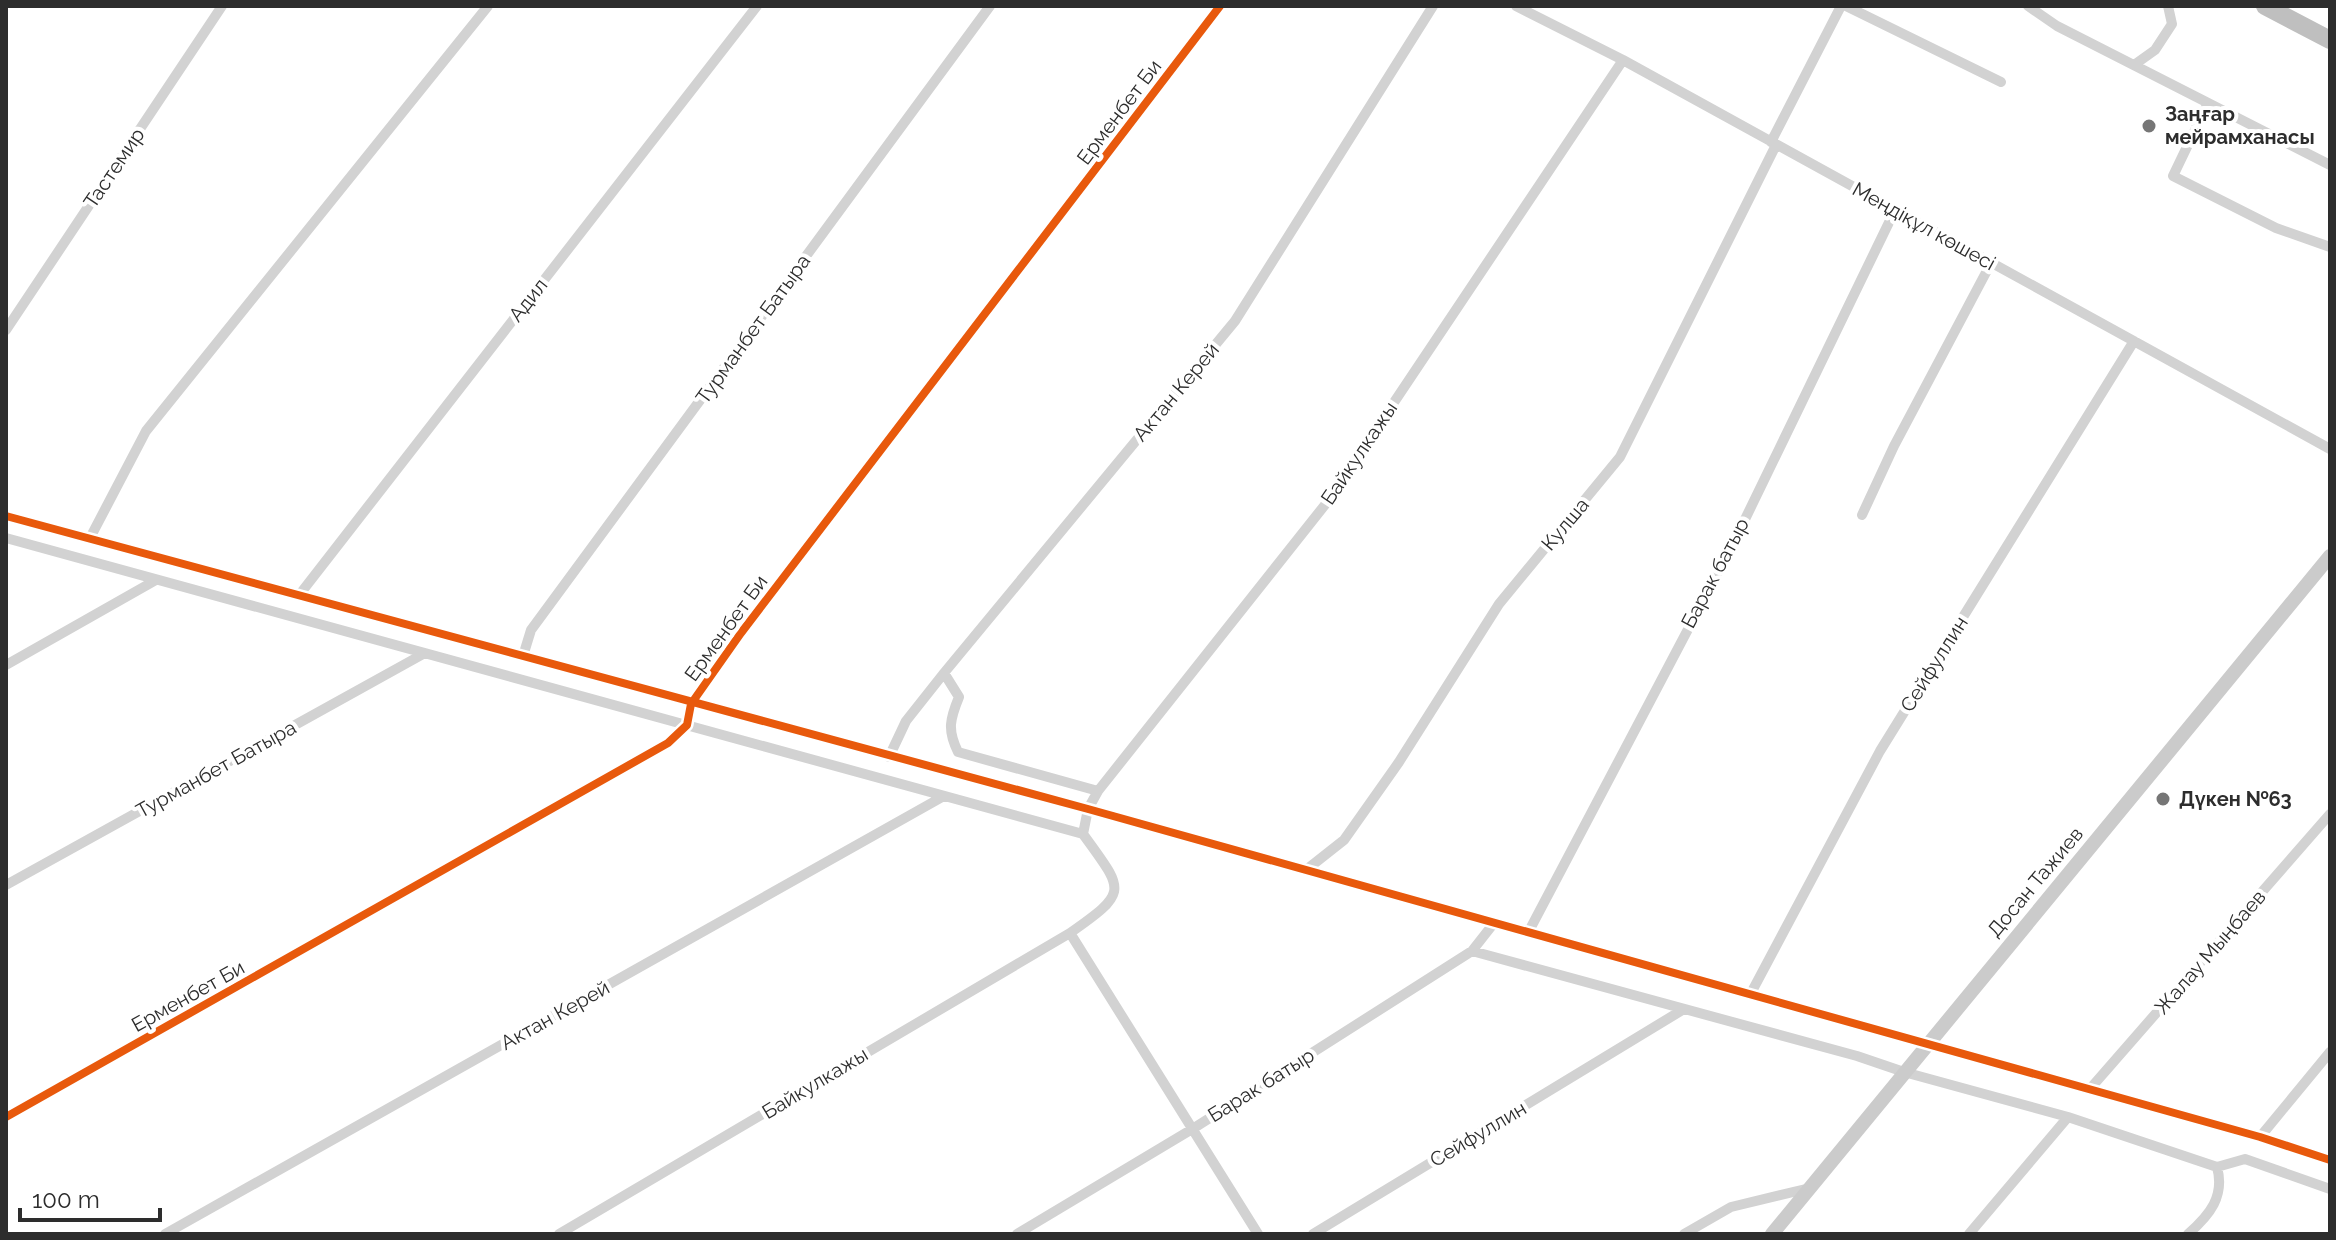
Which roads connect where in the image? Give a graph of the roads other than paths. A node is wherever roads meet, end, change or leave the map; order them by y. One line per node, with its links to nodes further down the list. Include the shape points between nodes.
1 (222, 6): 22 (street, Тастемир)
2 (488, 6): 28 (street, via 146,431)
3 (757, 6): 31 (street, Адил)
4 (990, 6): 33 (street, Турманбет Батыра, via 531,630)
5 (1220, 6): 36 (street, Ерменбет Би)
6 (1433, 6): 35 (street, Актан Керей, via 1235,321)
7 (1844, 6): 15 (street); 17 (street, Кулша)
8 (2028, 6): 14 (street)
9 (2168, 6): 14 (street, via 2172,24 2155,50)
10 (2265, 6): 12 (highway)
11 (1522, 7): 13 (street, Меңдіқұл көшесі)
12 (2330, 40)
13 (1623, 60): 17 (street, Меңдіқұл көшесі); 39 (street, Байкулкажы, via 1328,501)
14 (2134, 65): 16 (street)
15 (2001, 82)
16 (2208, 103): 18 (street); 20 (street, via 2173,176 2276,228)
17 (1773, 143): 19 (street, Меңдіқұл көшесі); 44 (street, Кулша, via 1620,457 1499,604 1344,840)
18 (2330, 165)
19 (1895, 210): 21 (street, Меңдіқұл көшесі); 48 (street, Барак батыр, via 1734,542)
20 (2330, 247)
21 (1991, 263): 23 (street, Меңдіқұл көшесі); 25 (street)
22 (6, 330)
23 (2134, 341): 24 (street, Меңдіқұл көшесі); 50 (street, Сейфуллин, via 1880,751)
24 (2330, 449)
25 (1862, 515)
26 (6, 516): 28 (street)
27 (6, 538): 30 (street)
28 (90, 538): 31 (street)
29 (2330, 556): 52 (street, Досан Тажиев)
30 (156, 580): 32 (street); 34 (street)
31 (300, 594): 33 (street)
32 (425, 653): 37 (street); 45 (street, Турманбет Батыра)
33 (523, 656): 36 (street)
34 (6, 665)
35 (944, 673): 38 (street, Актан Керей, via 906,721); 39 (street, via 959,697 949,719 958,752)
36 (691, 704): 37 (street, Ерменбет Би); 38 (street)
37 (687, 725): 40 (street); 56 (street, Ерменбет Би, via 668,743)
38 (889, 757): 41 (street)
39 (1098, 791): 41 (street, Байкулкажы)
40 (944, 796): 43 (street); 64 (street, Актан Керей)
41 (1088, 809): 43 (street, Байкулкажы); 44 (street)
42 (2330, 814): 55 (street, Жалау Мыңбаев)
43 (1083, 834): 47 (street, Байкулкажы, via 1112,875 1115,894 1110,905)
44 (1306, 870): 46 (street)
45 (6, 885)
46 (1494, 923): 48 (street); 49 (street, Барак батыр)
47 (1070, 933): 58 (street); 65 (street, Байкулкажы)
48 (1528, 933): 50 (street)
49 (1472, 951): 51 (street); 58 (street, Барак батыр)
50 (1750, 995): 52 (street)
51 (1684, 1009): 54 (street); 68 (street, Сейфуллин)
52 (1926, 1045): 54 (street, Досан Тажиев); 55 (street)
53 (2330, 1052): 59 (street)
54 (1904, 1072): 57 (street); 62 (street, Досан Тажиев)
55 (2089, 1090): 59 (street)
56 (6, 1117)
57 (2068, 1117): 61 (street); 71 (street)
58 (1194, 1128): 66 (street, Барак батыр); 67 (street)
59 (2260, 1137): 60 (street)
60 (2330, 1160)
61 (2217, 1167): 63 (street, via 2245,1159); 72 (street, via 2219,1195)
62 (1812, 1187): 69 (street, via 1731,1207); 70 (street, Досан Тажиев)
63 (2330, 1189)
64 (165, 1234)
65 (559, 1234)
66 (1017, 1234)
67 (1258, 1234)
68 (1313, 1234)
69 (1684, 1234)
70 (1772, 1234)
71 (1969, 1234)
72 (2188, 1234)

